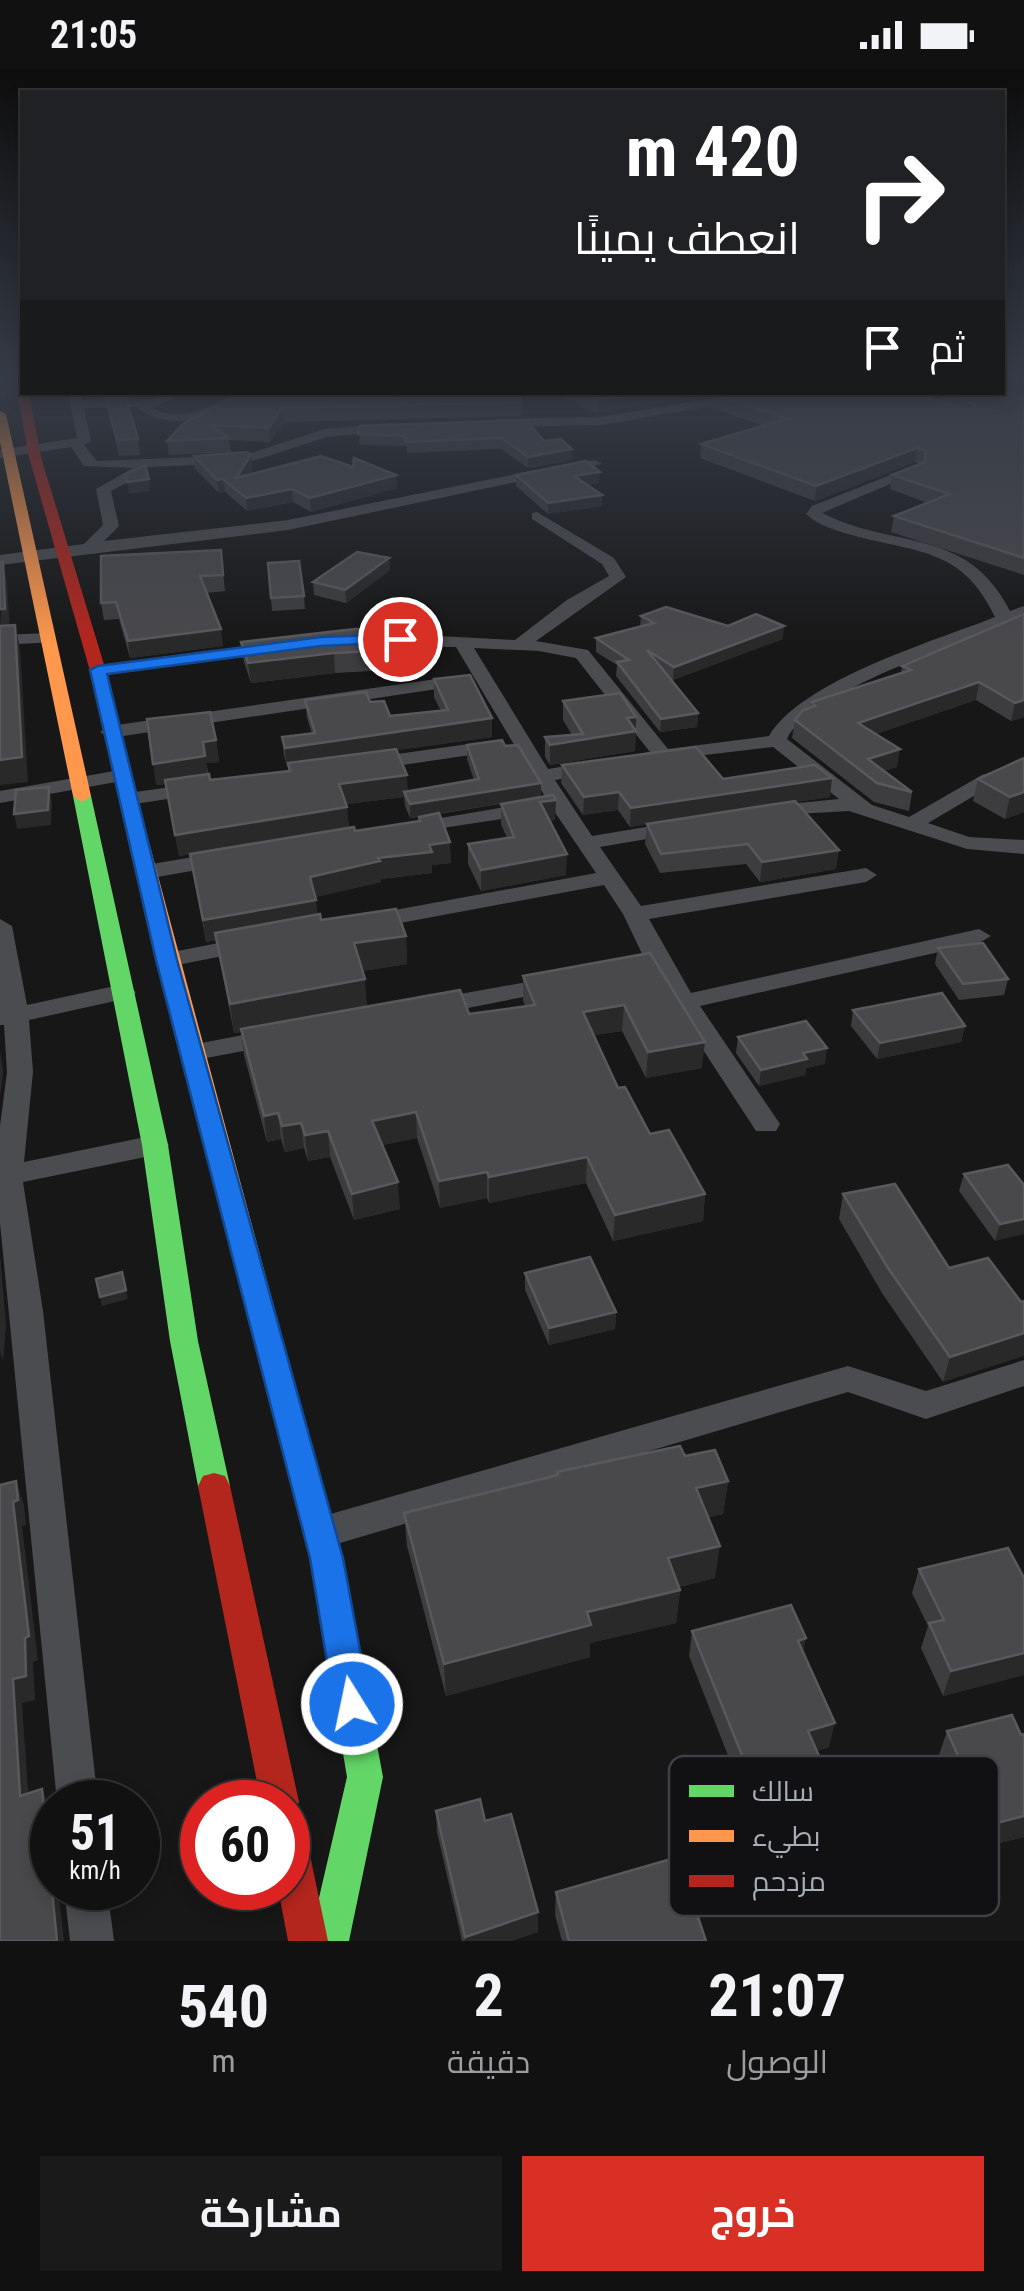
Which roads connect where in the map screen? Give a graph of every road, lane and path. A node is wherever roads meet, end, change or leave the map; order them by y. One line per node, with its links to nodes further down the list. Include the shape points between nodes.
1 (8, 469): 9 (main road)
2 (39, 469): 8 (main road)
3 (142, 469): 7 (street, via 103,490 111,526)
4 (560, 469): 7 (street, via 288,526)
5 (916, 470): 11 (street, via 813,514 973,569)
6 (537, 516): 16 (street, via 608,561 618,577)
7 (88, 548): 8 (street)
8 (62, 550): 9 (street); 17 (main road)
9 (31, 554): 10 (street); 13 (main road)
10 (0, 560)
11 (1007, 618): 12 (street); 20 (street, via 800,712)
12 (1024, 636)
13 (50, 638): 14 (street); 27 (main road)
14 (0, 640)
15 (462, 643): 16 (street); 17 (street, via 375,638); 18 (street)
16 (519, 646): 22 (street, via 582,654)
17 (98, 670): 19 (main road)
18 (479, 678): 19 (street); 21 (street)
19 (110, 732): 25 (main road)
20 (777, 741): 22 (street); 32 (street)
21 (522, 742): 23 (street); 26 (street)
22 (663, 756): 26 (street)
23 (344, 768)
24 (1024, 768): 34 (street, via 988,779)
25 (120, 776): 27 (street); 30 (main road)
26 (542, 776): 31 (street)
27 (78, 784): 29 (street); 50 (main road)
28 (226, 785): 30 (street)
29 (0, 798)
30 (128, 799): 40 (main road)
31 (560, 804): 36 (street); 37 (street)
32 (867, 810): 33 (street, via 830,804); 34 (street)
33 (756, 814)
34 (914, 823): 38 (street, via 967,843)
35 (699, 824): 37 (street)
36 (383, 833)
37 (587, 843): 42 (street)
38 (1024, 847)
39 (245, 856): 40 (street)
40 (146, 872): 48 (main road)
41 (866, 875): 43 (street)
42 (610, 877): 43 (street); 44 (street)
43 (635, 914): 51 (street, via 649,966)
44 (352, 925)
45 (0, 926): 53 (street)
46 (980, 936): 51 (street)
47 (278, 939): 48 (street)
48 (166, 960): 55 (main road)
49 (582, 979): 52 (street)
50 (124, 992): 53 (street); 57 (main road)
51 (684, 1002): 56 (street)
52 (406, 1012)
53 (8, 1017): 58 (street, via 20,1072)
54 (294, 1033): 55 (street)
55 (191, 1054): 60 (main road)
56 (766, 1124)
57 (155, 1145): 58 (street); 62 (main road, via 184,1341)
58 (4, 1176): 61 (street, via 27,1310)
59 (1024, 1373): 60 (street, via 926,1406 848,1379)
60 (320, 1533): 67 (main road, via 365,1777)
61 (76, 1780)
62 (275, 1780)
63 (88, 1910): 65 (street)
64 (302, 1910): 66 (main road)
65 (92, 1941)
66 (308, 1941)
67 (329, 1941)

